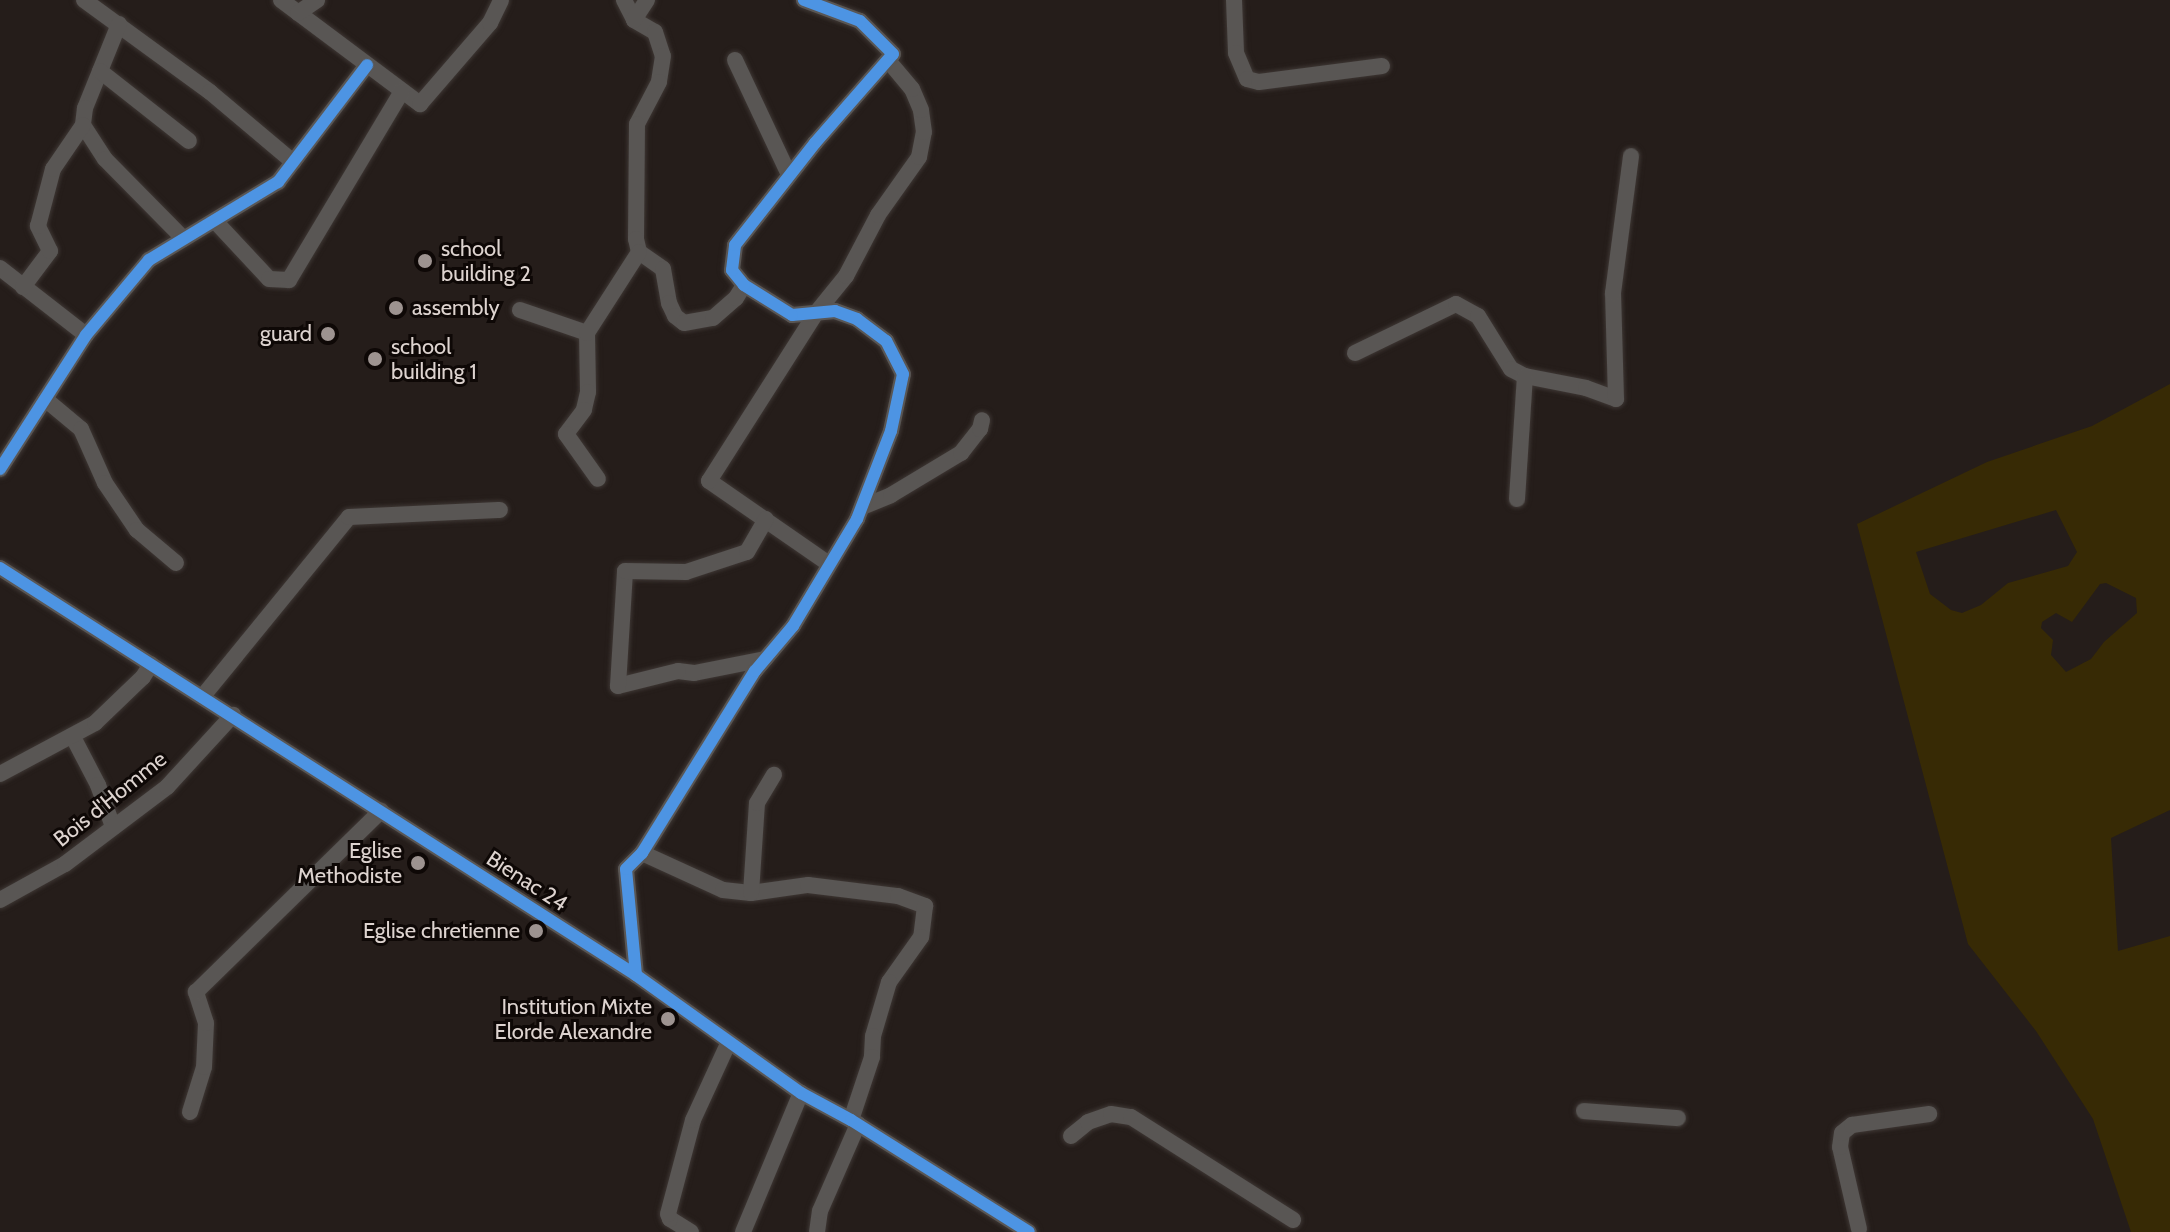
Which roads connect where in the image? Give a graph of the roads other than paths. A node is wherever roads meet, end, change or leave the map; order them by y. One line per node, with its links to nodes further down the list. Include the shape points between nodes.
1 (84, 0): 11 (street)
2 (281, 0): 9 (street)
3 (317, 0): 9 (street)
4 (501, 0): 17 (street, via 490,23 420,104)
5 (624, 0): 10 (street)
6 (647, 0): 10 (street)
7 (804, 0): 13 (street, via 860,21 893,54)
8 (1234, 0): 15 (street, via 1236,53 1247,79 1259,82)
9 (298, 13): 14 (street)
10 (634, 20): 25 (street, via 655,32 663,56 659,82 637,124)
11 (119, 24): 16 (street); 21 (street)
12 (735, 60): 22 (street)
13 (888, 60): 22 (street); 30 (street, via 912,89 921,110 919,157 878,215 846,276)
14 (367, 65): 17 (street); 21 (street)
15 (1382, 66)
16 (100, 71): 18 (street); 19 (street)
17 (402, 91): 23 (street, via 289,280 269,279)
18 (83, 125): 24 (street, via 105,159); 28 (street, via 53,169 39,230 50,251)
19 (189, 141)
20 (1631, 156): 34 (street, via 1613,293 1616,399)
21 (293, 162): 23 (street, via 278,182)
22 (789, 175): 27 (street, via 735,245 732,270)
23 (215, 221): 24 (street)
24 (184, 239): 32 (street, via 149,260)
25 (639, 252): 27 (street, via 663,269 669,303 684,323 713,318); 31 (street)
26 (0, 268): 28 (street)
27 (744, 285): 30 (street, via 792,315)
28 (23, 287): 32 (street)
29 (520, 310): 31 (street)
30 (816, 313): 40 (street, via 835,311 857,319 886,341 903,374 891,431); 42 (street, via 709,481)
31 (587, 333): 38 (street, via 588,392 584,410 566,434)
32 (86, 335): 35 (street)
33 (1355, 353): 34 (street, via 1456,304 1473,310 1505,361)
34 (1525, 376): 39 (street)
35 (45, 399): 37 (street); 43 (street, via 81,429 105,483 137,530)
36 (982, 420): 40 (street, via 961,453)
37 (0, 469)
38 (598, 479)
39 (1517, 499)
40 (862, 507): 44 (street)
41 (500, 510): 48 (street, via 349,517)
42 (766, 519): 44 (street); 46 (street, via 747,552 710,566 686,572 625,571 618,686)
43 (176, 563)
44 (829, 564): 46 (street, via 793,626)
45 (0, 568): 47 (street, Bienac 24)
46 (765, 659): 55 (street)
47 (151, 664): 48 (street, Bienac 24); 50 (street, via 116,704)
48 (203, 696): 49 (street, Bienac 24)
49 (233, 715): 53 (street, Bienac 24); 54 (street, Bois d'Homme, via 167,787)
50 (73, 737): 51 (street); 54 (street)
51 (0, 774)
52 (774, 775): 56 (street, via 757,803)
53 (381, 811): 58 (street, Bienac 24); 62 (street, via 196,992 206,1023 204,1067)
54 (113, 827): 57 (street, Bois d'Homme, via 65,864)
55 (642, 853): 56 (street, via 723,890); 58 (street, via 626,869)
56 (751, 893): 65 (street, via 808,885 898,896 925,906 921,937 889,982)
57 (0, 900)
58 (636, 975): 59 (street, Bienac 24)
59 (728, 1044): 60 (street, Bienac 24); 68 (street, via 693,1120)
60 (801, 1093): 65 (street, Bienac 24); 71 (street)
61 (1584, 1111): 64 (street)
62 (190, 1112)
63 (1929, 1114): 69 (street, via 1852,1125 1842,1133 1840,1147)
64 (1678, 1118)
65 (855, 1122): 72 (street, via 820,1211); 73 (street, Bienac 24)
66 (1071, 1136): 67 (street, via 1088,1122 1111,1114 1131,1117)
67 (1293, 1220)
68 (668, 1226): 70 (street)
69 (1859, 1229)
70 (691, 1232)
71 (743, 1232)
72 (817, 1232)
73 (1029, 1232)

